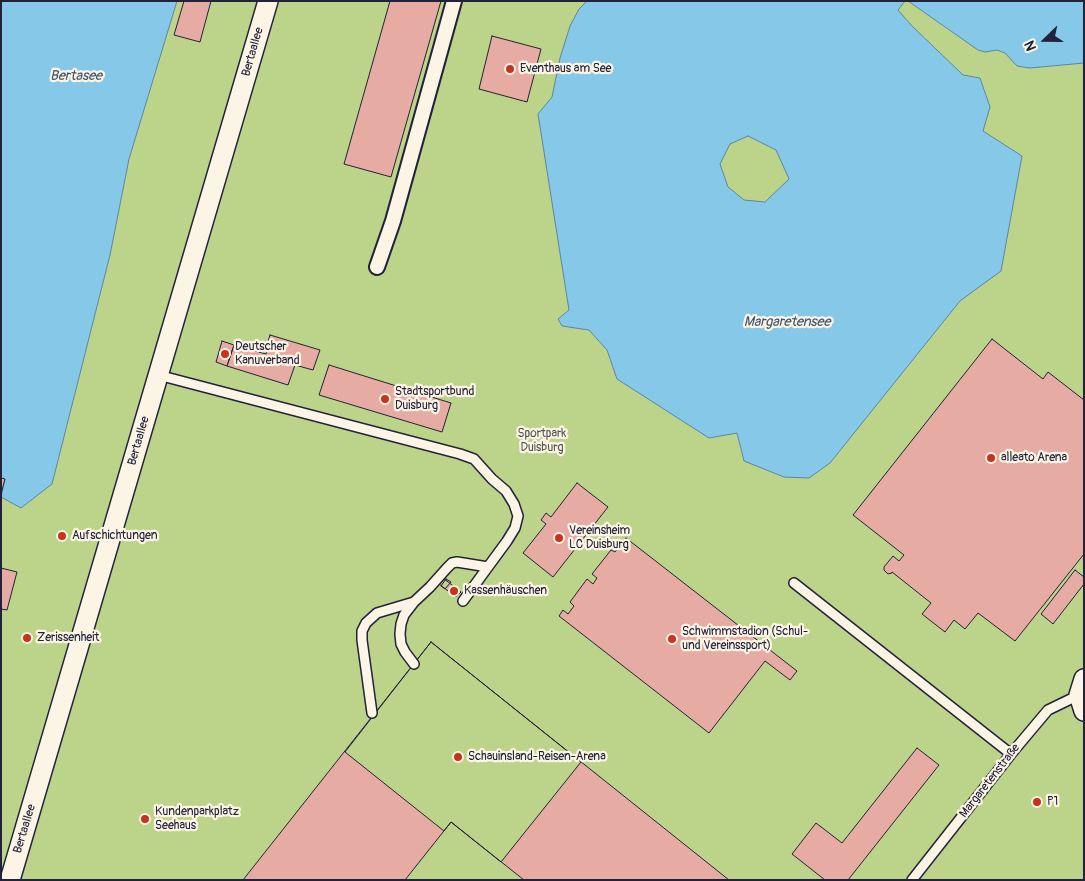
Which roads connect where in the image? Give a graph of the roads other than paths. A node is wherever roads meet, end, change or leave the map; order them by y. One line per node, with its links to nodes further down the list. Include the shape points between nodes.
1 (268, 1): 4 (street, Bertaallee)
2 (454, 1): 3 (street, via 393,221)
3 (377, 267)
4 (158, 375): 5 (lane, via 474,459 506,491 518,516 515,528); 13 (street, Bertaallee)
5 (488, 567): 7 (lane); 8 (lane, via 452,564)
6 (794, 583): 12 (lane)
7 (463, 601)
8 (414, 602): 9 (lane, via 404,615 400,634 404,652); 11 (lane, via 377,613 362,631)
9 (414, 664)
10 (1082, 695): 12 (lane, Margaretenstraße, via 1048,710)
11 (372, 713)
12 (1011, 754): 14 (lane, Margaretenstraße)
13 (10, 880)
14 (912, 880)

